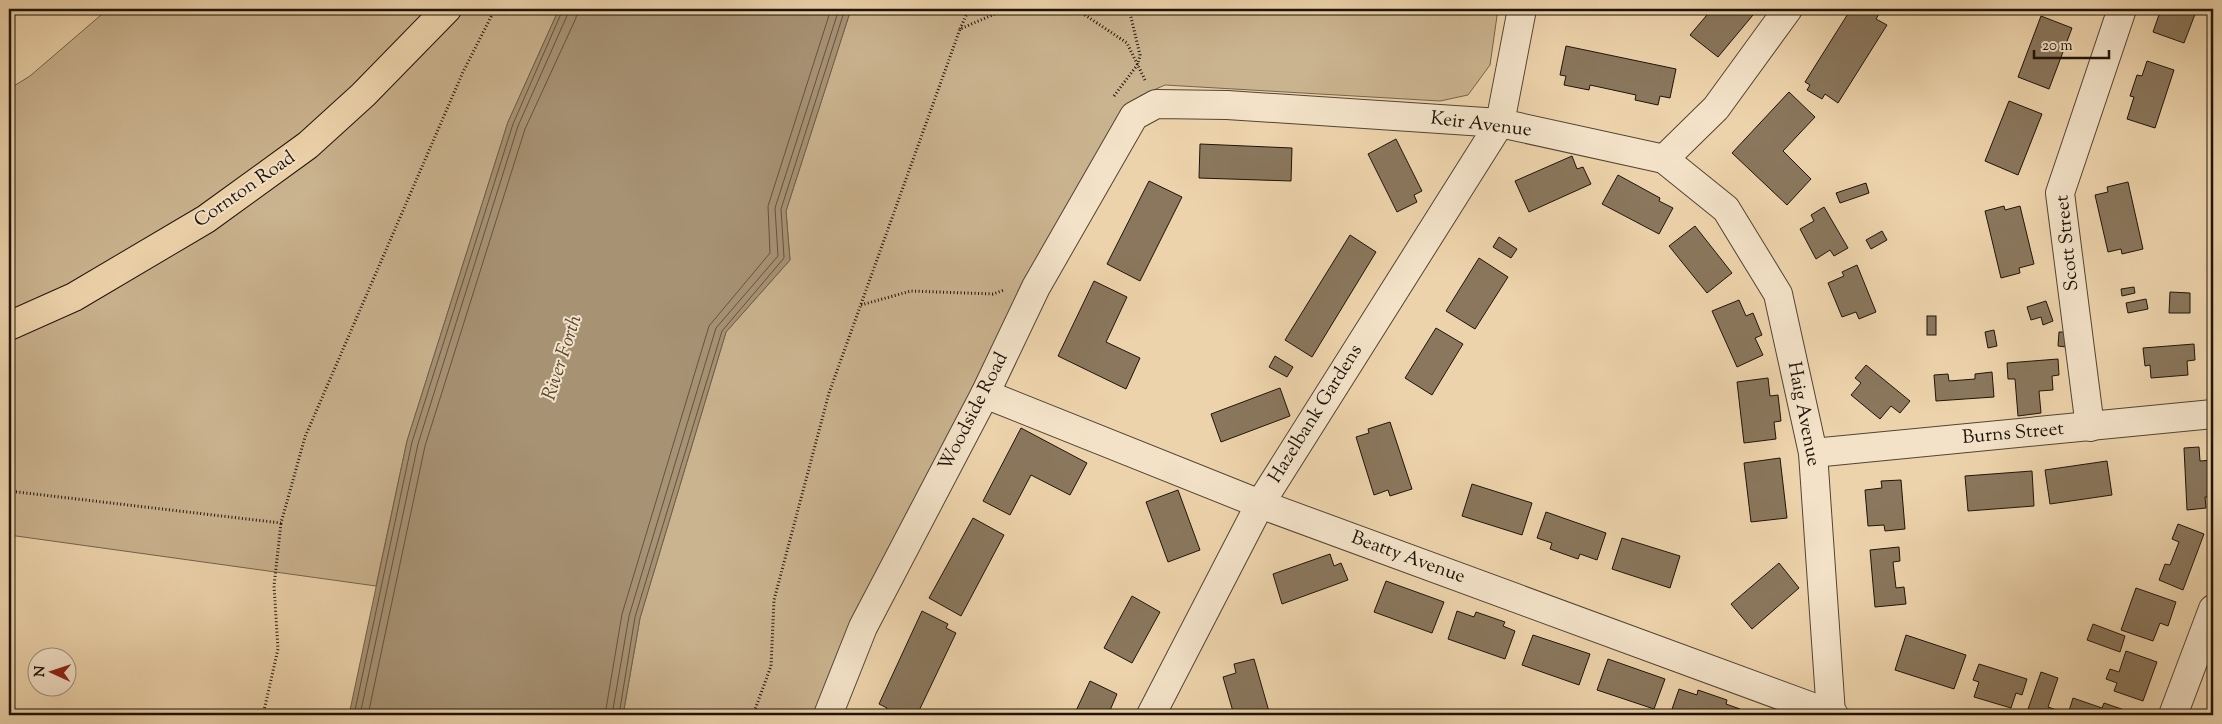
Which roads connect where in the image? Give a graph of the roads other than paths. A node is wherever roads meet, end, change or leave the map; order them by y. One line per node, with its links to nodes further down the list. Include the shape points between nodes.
1 (447, 9): 8 (main road, Cornton Road, via 363,95 308,145 206,219 74,298)
2 (1522, 9): 6 (street)
3 (1788, 9): 7 (street, via 1716,108)
4 (2122, 9): 11 (street, Scott Street, via 2060,193)
5 (1145, 110): 6 (street, Keir Avenue, via 1227,105); 9 (street, Woodside Road, via 1036,287)
6 (1500, 123): 7 (street, Keir Avenue); 13 (street, Hazelbank Gardens)
7 (1664, 159): 12 (street, Haig Avenue, via 1726,209 1778,294)
8 (9, 326)
9 (985, 394): 13 (street, Beatty Avenue); 15 (street, Woodside Road, via 863,627)
10 (2213, 414): 11 (street, Burns Street)
11 (2090, 427): 12 (street, Burns Street)
12 (1813, 452): 17 (street, Haig Avenue)
13 (1260, 504): 16 (street, Hazelbank Gardens); 17 (street, Beatty Avenue)
14 (2213, 609): 18 (street)
15 (828, 715)
16 (1151, 715)
17 (1833, 715)
18 (2173, 715)

